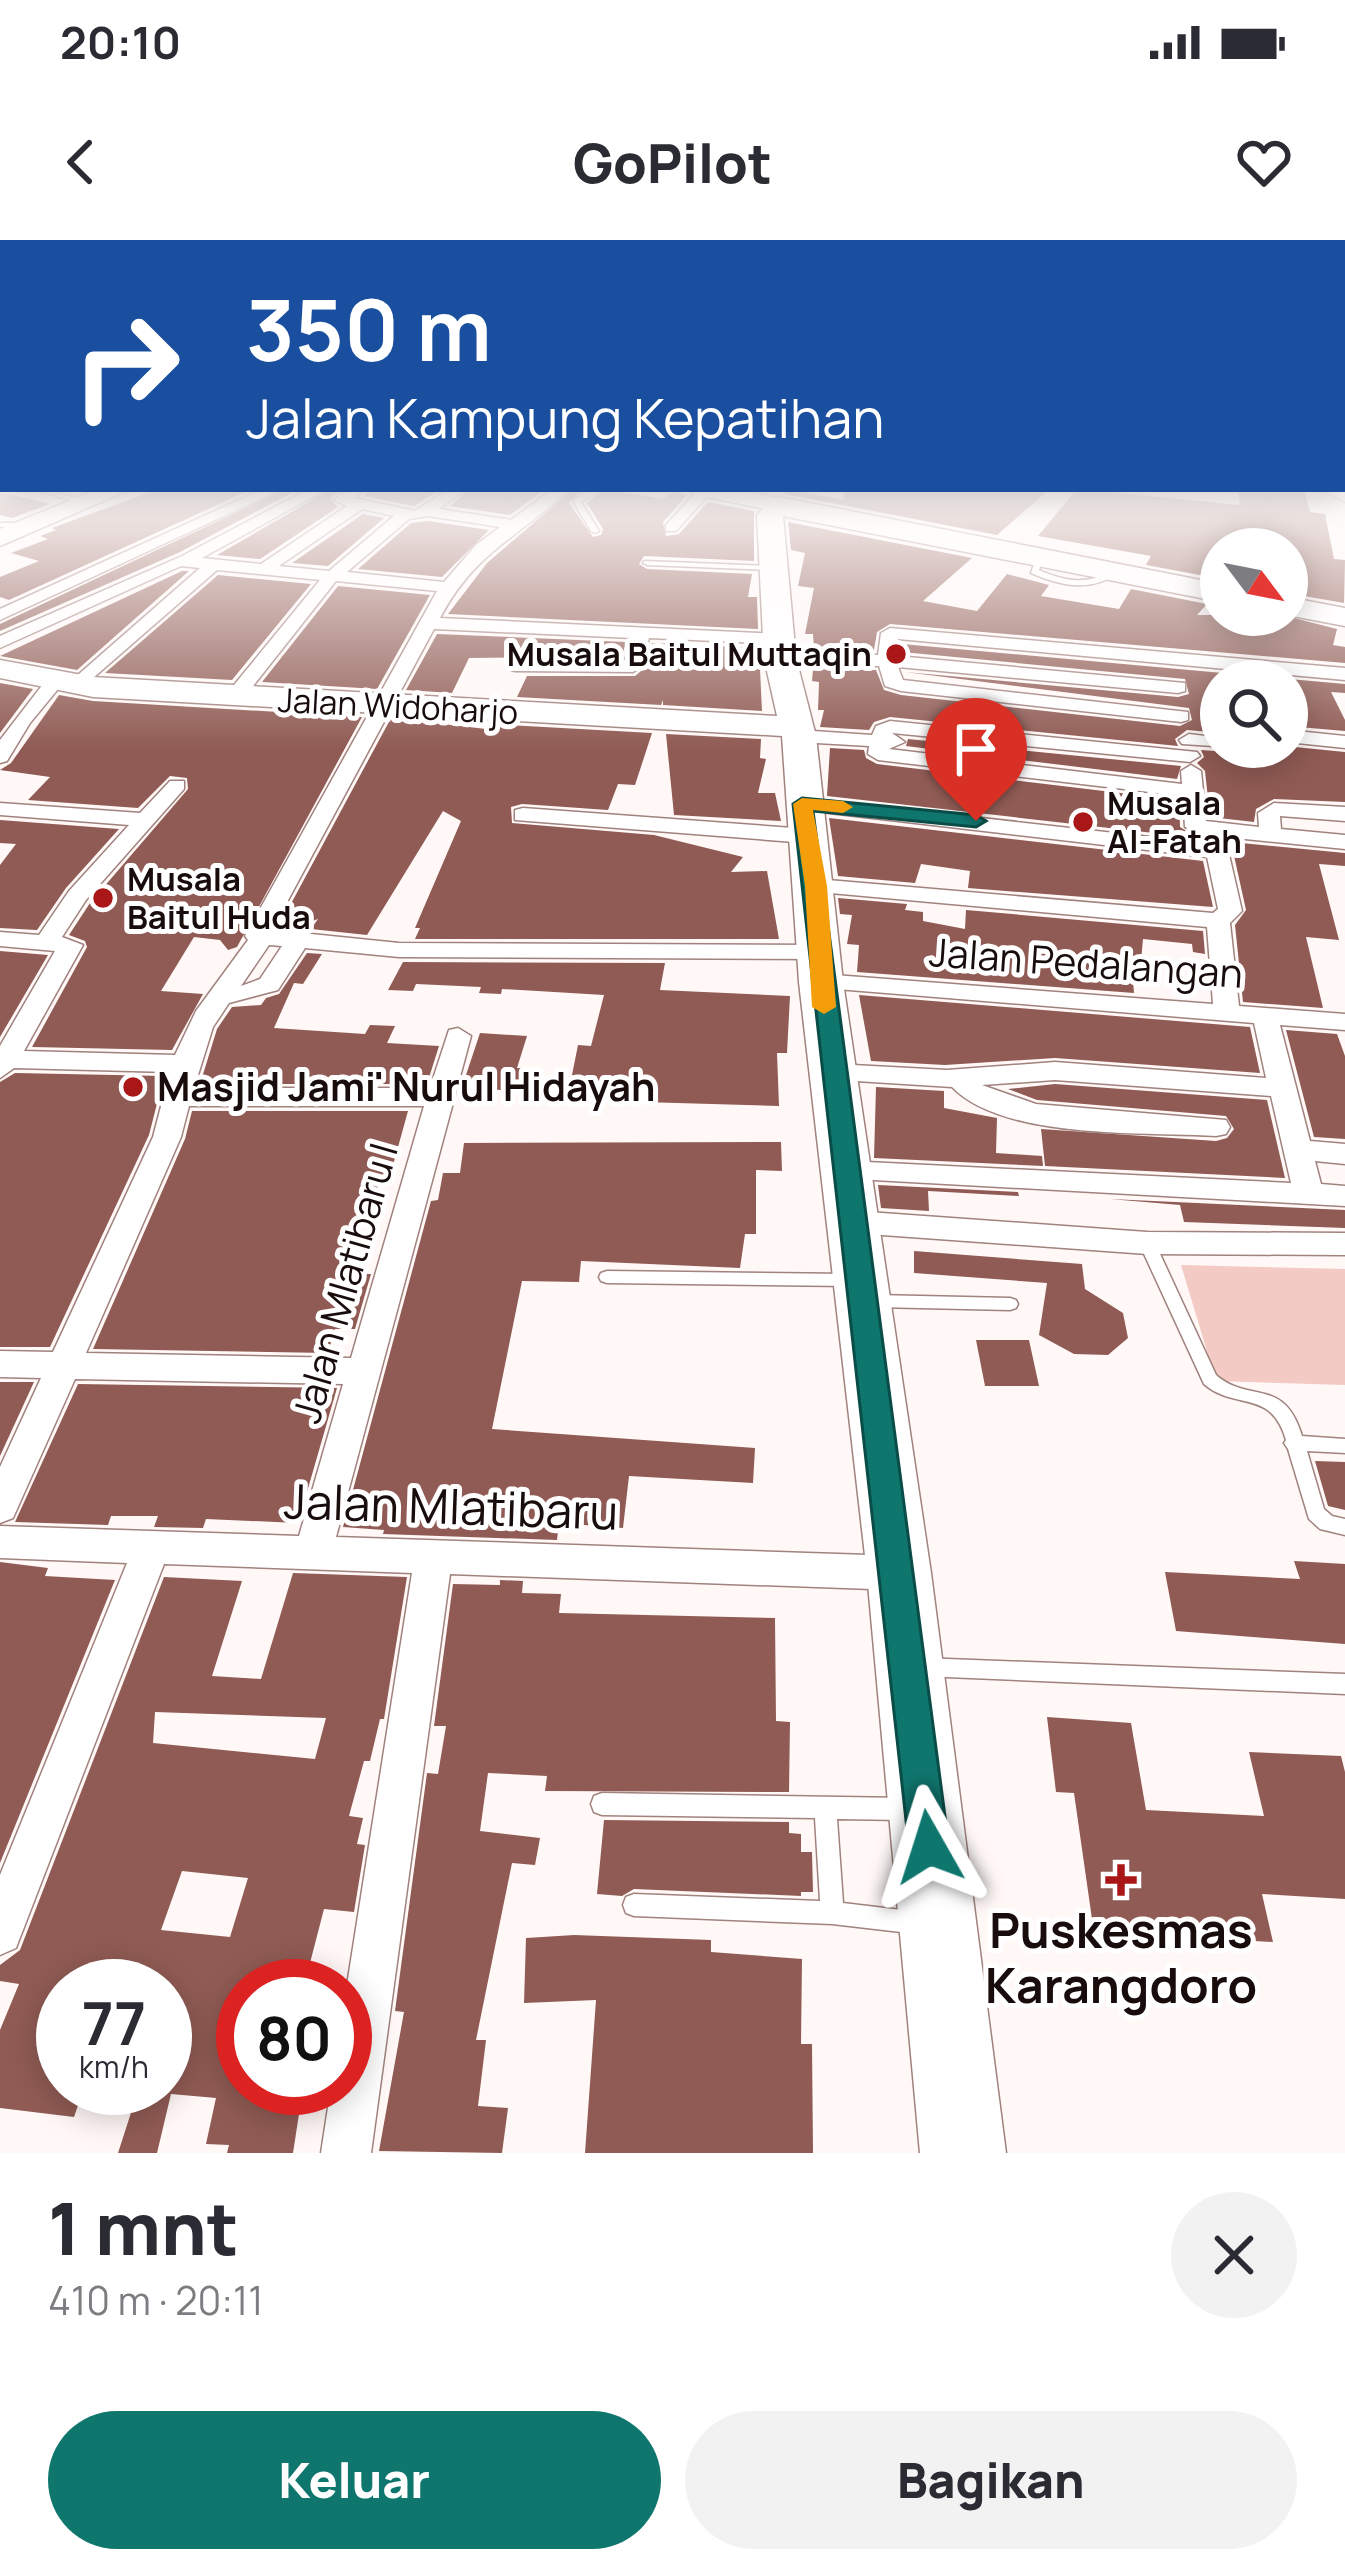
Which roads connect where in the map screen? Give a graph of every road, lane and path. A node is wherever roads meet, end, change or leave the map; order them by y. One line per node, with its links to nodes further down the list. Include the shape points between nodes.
1 (98, 570): 13 (street)
2 (155, 570): 17 (street)
3 (206, 570): 24 (street)
4 (275, 570): 9 (street)
5 (339, 570): 9 (street)
6 (463, 570): 10 (street)
7 (771, 570): 18 (highway)
8 (1106, 570): 11 (highway)
9 (331, 577): 10 (street); 26 (street)
10 (448, 587): 15 (street)
11 (1200, 589)
12 (1308, 610): 14 (highway)
13 (0, 615)
14 (1345, 617)
15 (429, 623): 16 (street); 27 (street)
16 (642, 633): 18 (street); 21 (street, via 634,666)
17 (0, 643)
18 (779, 648): 20 (street); 29 (highway)
19 (1183, 660): 20 (street, via 894,632); 23 (street); 25 (street)
20 (886, 661): 25 (street); 28 (street, via 901,685)
21 (515, 665)
22 (0, 669): 24 (highway, Jalan Widoharjo)
23 (1345, 674)
24 (66, 684): 26 (highway, Jalan Widoharjo); 33 (street, via 22,720)
25 (1178, 687): 28 (street)
26 (235, 696): 27 (highway, Jalan Widoharjo)
27 (386, 707): 29 (highway, Jalan Widoharjo); 50 (street, via 259,927)
28 (1181, 716): 36 (street)
29 (798, 731): 30 (street); 43 (highway)
30 (880, 741): 35 (street, via 890,727); 35 (street, via 881,755)
31 (1345, 742): 32 (street)
32 (1308, 743)
33 (0, 757)
34 (1200, 758): 36 (street)
35 (1110, 765): 36 (street); 36 (street)
36 (1190, 765): 37 (street); 45 (street, via 1194,825)
37 (1162, 770)
38 (177, 784): 42 (street)
39 (0, 808): 42 (street)
40 (1343, 813): 44 (street, via 1279,809 1269,813); 46 (street)
41 (523, 815): 43 (street)
42 (146, 820): 51 (street, via 77,896)
43 (805, 820): 45 (street); 47 (highway)
44 (1271, 835): 45 (street); 46 (street)
45 (1214, 840): 48 (street, via 1230,910)
46 (1344, 842)
47 (816, 886): 48 (street); 52 (highway)
48 (1218, 920): 53 (street)
49 (0, 939): 51 (street)
50 (276, 940): 52 (street, Jalan Pedalangan); 58 (street, via 268,988 221,996)
51 (57, 942): 57 (street, via 71,950)
52 (820, 967): 53 (street, Jalan Pedalangan); 59 (highway)
53 (1227, 1014): 54 (street, Jalan Pedalangan)
54 (1265, 1016): 55 (street, Jalan Pedalangan); 61 (street)
55 (1345, 1022)
56 (458, 1036): 63 (street, Jalan Mlatibaru I)
57 (3, 1064): 58 (street)
58 (184, 1064): 62 (street)
59 (834, 1073): 60 (street); 67 (highway)
60 (959, 1078): 61 (street, via 1054,1071); 64 (street, via 974,1098 1015,1112)
61 (1282, 1088): 65 (street)
62 (180, 1097): 63 (street); 77 (street)
63 (441, 1097): 78 (street, Jalan Mlatibaru I)
64 (1216, 1127)
65 (1298, 1150): 66 (street); 68 (street)
66 (1345, 1154)
67 (848, 1172): 68 (street); 70 (highway)
68 (1308, 1193): 69 (street)
69 (1345, 1196)
70 (854, 1222): 71 (street); 74 (highway)
71 (1147, 1243): 72 (street); 79 (lane, via 1210,1379 1277,1408 1288,1417)
72 (1345, 1244)
73 (607, 1277): 74 (lane)
74 (859, 1290): 75 (lane); 87 (highway)
75 (1010, 1304)
76 (0, 1364): 77 (street)
77 (64, 1365): 78 (street); 81 (street)
78 (364, 1370): 85 (street, Jalan Mlatibaru I)
79 (1293, 1443): 80 (lane); 82 (lane, via 1316,1514)
80 (1345, 1446)
81 (0, 1507)
82 (1345, 1527)
83 (0, 1542): 84 (street, Jalan Mlatibaru)
84 (152, 1547): 85 (street, Jalan Mlatibaru); 96 (street)
85 (313, 1553): 86 (street, Jalan Mlatibaru)
86 (433, 1557): 87 (street, Jalan Mlatibaru); 97 (street)
87 (899, 1573): 88 (highway)
88 (910, 1666): 89 (lane); 92 (highway)
89 (1345, 1684)
90 (602, 1804): 91 (lane)
91 (825, 1807): 92 (lane); 94 (lane)
92 (925, 1808): 95 (highway)
93 (634, 1906): 94 (lane)
94 (832, 1913): 95 (lane)
95 (938, 1925): 98 (highway)
96 (0, 1932)
97 (346, 2153)
98 (963, 2153)

